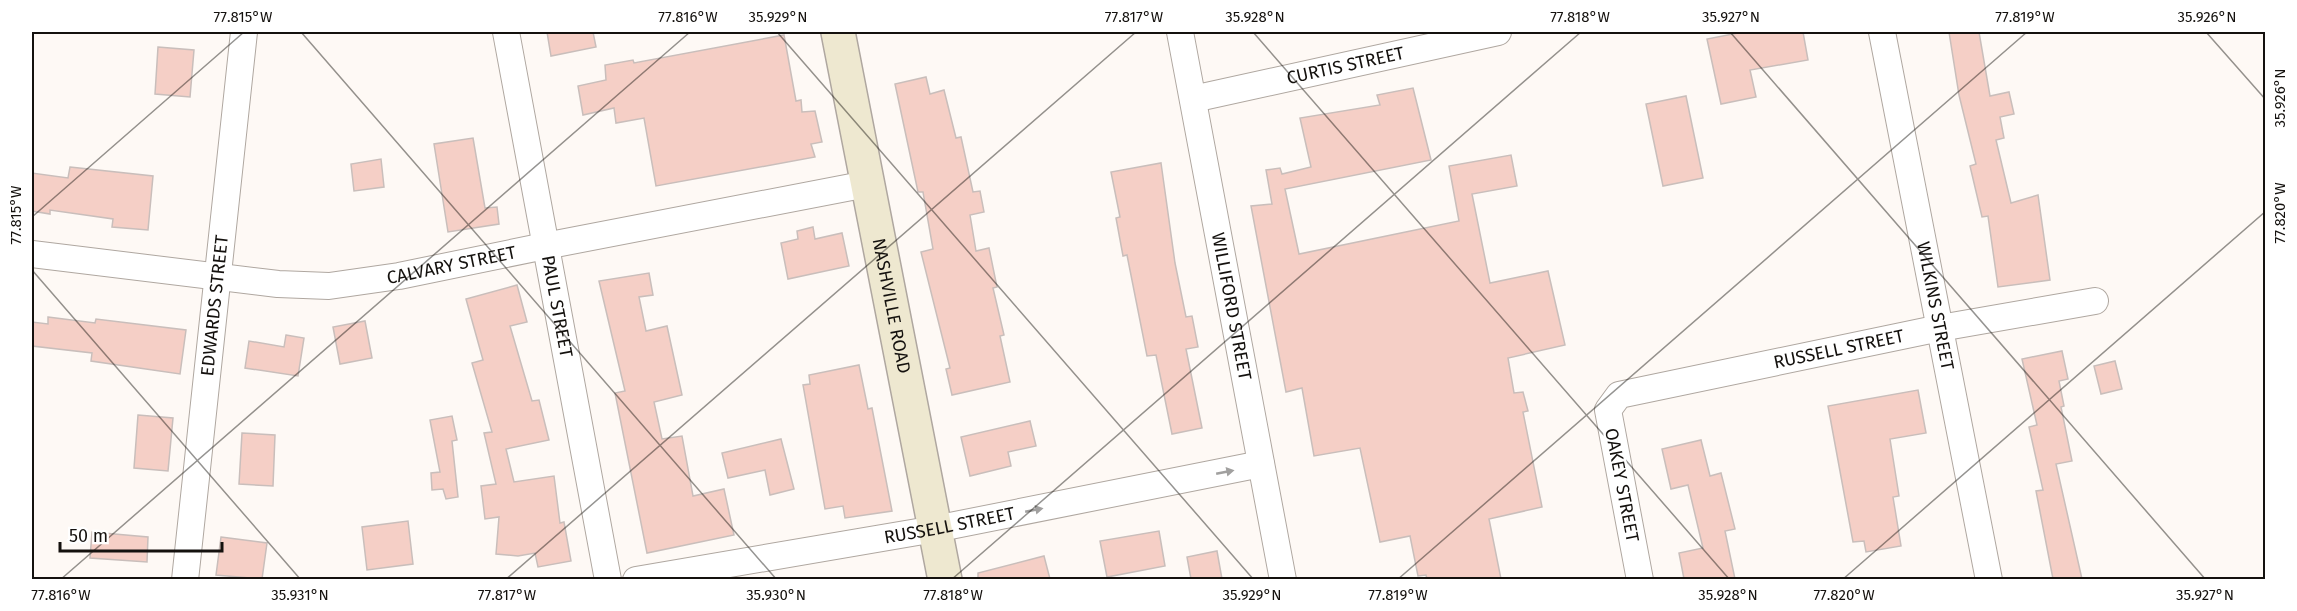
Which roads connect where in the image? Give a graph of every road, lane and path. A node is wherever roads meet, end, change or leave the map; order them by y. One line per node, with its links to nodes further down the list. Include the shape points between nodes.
1 (244, 32): 11 (street, EDWARDS STREET)
2 (506, 32): 9 (street, PAUL STREET)
3 (838, 32): 8 (main road, NASHVILLE ROAD)
4 (1180, 32): 7 (street, WILLIFORD STREET)
5 (1498, 32): 7 (street, CURTIS STREET)
6 (1881, 32): 13 (street, WILKINS STREET)
7 (1193, 99): 15 (street, WILLIFORD STREET)
8 (867, 184): 9 (street, CALVARY STREET); 16 (main road, NASHVILLE ROAD)
9 (544, 246): 11 (street, CALVARY STREET, via 329,286 278,284); 18 (street, PAUL STREET)
10 (32, 254): 11 (street, CALVARY STREET)
11 (219, 275): 17 (street, EDWARDS STREET)
12 (2095, 301): 13 (street, RUSSELL STREET)
13 (1940, 328): 14 (street, RUSSELL STREET); 23 (street, WILKINS STREET)
14 (1619, 395): 22 (street, OAKEY STREET, via 1608,410)
15 (1261, 464): 16 (street, RUSSELL STREET, one-way to 15); 21 (street, WILLIFORD STREET)
16 (935, 529): 19 (street, RUSSELL STREET); 20 (main road, NASHVILLE ROAD)
17 (184, 579)
18 (608, 579)
19 (636, 579)
20 (945, 579)
21 (1283, 579)
22 (1640, 579)
23 (1989, 579)

